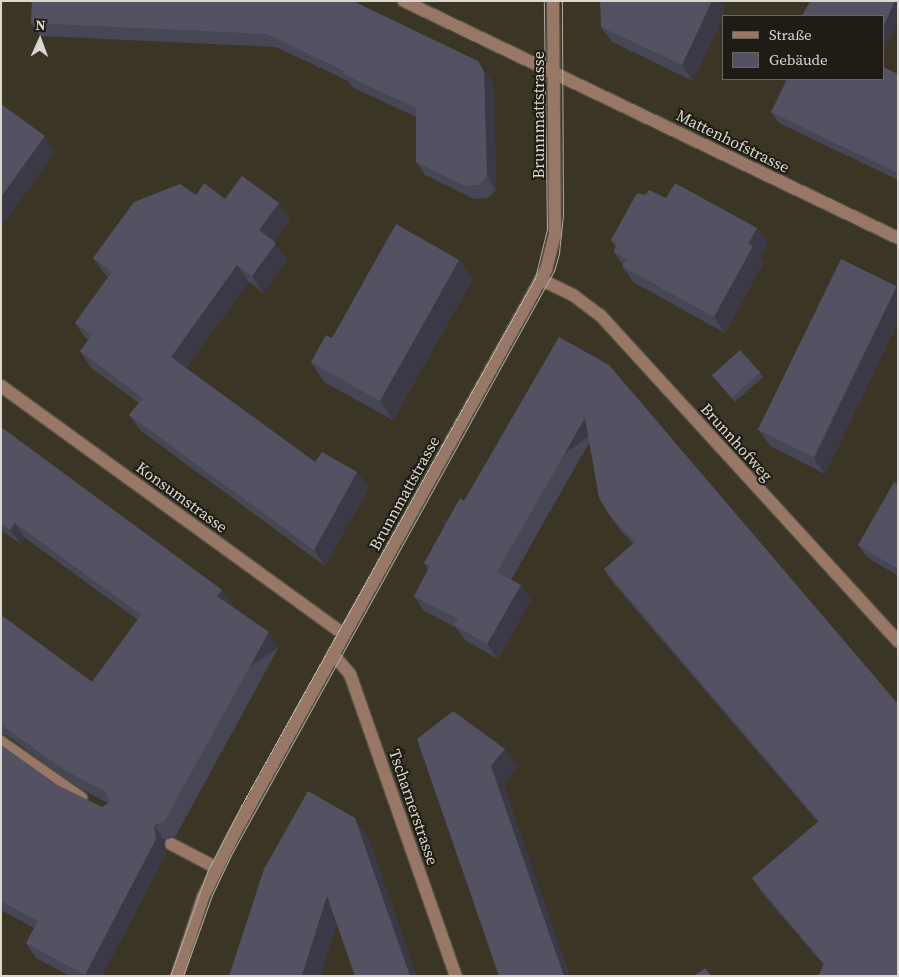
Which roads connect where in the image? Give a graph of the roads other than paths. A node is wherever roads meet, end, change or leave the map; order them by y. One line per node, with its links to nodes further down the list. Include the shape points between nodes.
1 (404, 1): 3 (street, Mattenhofstrasse)
2 (553, 1): 3 (street, Brunnmattstrasse)
3 (555, 74): 4 (street, Mattenhofstrasse); 5 (street, Brunnmattstrasse, via 554,234)
4 (898, 238)
5 (542, 280): 7 (street, Brunnmattstrasse); 8 (street, Brunnhofweg, via 573,295 600,314)
6 (1, 386): 7 (street, Konsumstrasse)
7 (344, 634): 9 (street, Brunnmattstrasse)
8 (898, 641)
9 (333, 654): 13 (street, Brunnmattstrasse); 15 (street, Tscharnerstrasse, via 350,674)
10 (1, 742): 11 (street, via 72,793)
11 (96, 806)
12 (171, 844): 13 (street)
13 (217, 868): 14 (street, Brunnmattstrasse)
14 (177, 976)
15 (456, 976)

